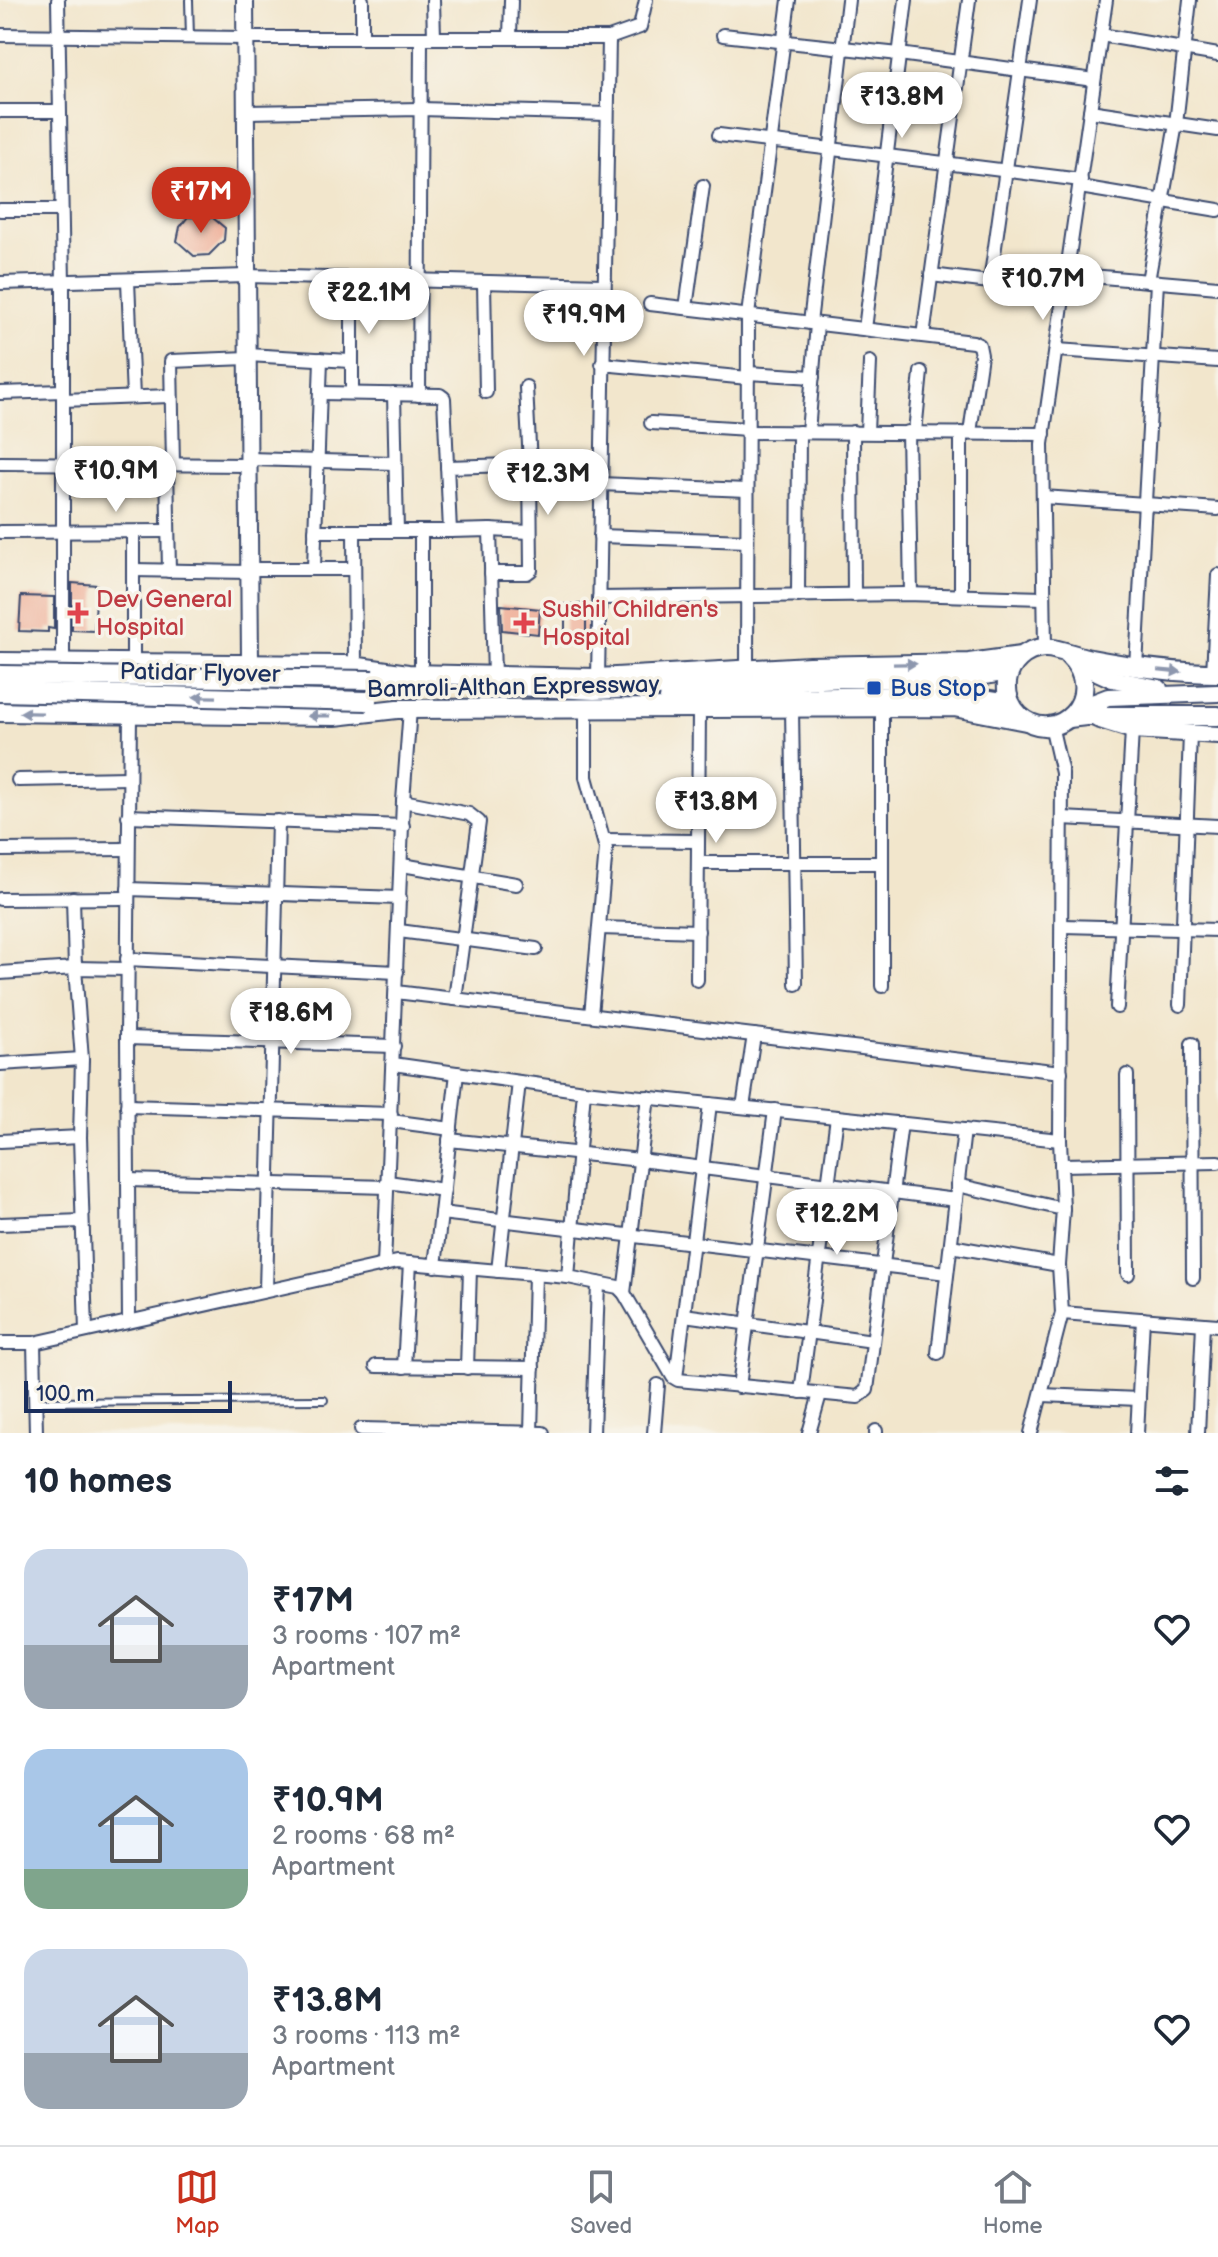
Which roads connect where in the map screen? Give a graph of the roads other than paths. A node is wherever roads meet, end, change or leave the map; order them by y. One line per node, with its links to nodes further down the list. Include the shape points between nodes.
1 (58, 0): 16 (street)
2 (189, 0): 19 (lane)
3 (245, 0): 20 (main road)
4 (362, 0): 21 (street)
5 (433, 0): 22 (street)
6 (511, 0): 23 (street)
7 (646, 0): 24 (street, via 640,27)
8 (789, 0): 25 (street)
9 (848, 0): 26 (street)
10 (906, 0): 28 (street)
11 (969, 0): 30 (street)
12 (1030, 0): 31 (street)
13 (1106, 0): 18 (street)
14 (1190, 0): 27 (street)
15 (0, 35): 16 (street)
16 (58, 35): 19 (street); 35 (street)
17 (723, 35): 25 (street)
18 (1101, 35): 27 (street); 32 (street)
19 (190, 38): 20 (street)
20 (246, 38): 21 (street); 37 (main road)
21 (362, 38): 22 (street)
22 (428, 38): 23 (street); 33 (street)
23 (510, 38): 24 (street)
24 (609, 38): 38 (street)
25 (784, 40): 26 (street); 42 (street)
26 (842, 47): 28 (street); 43 (street)
27 (1184, 50): 29 (street); 39 (street)
28 (899, 54): 30 (street); 44 (street)
29 (1218, 55)
30 (961, 62): 31 (street); 45 (street)
31 (1019, 70): 32 (street); 46 (street)
32 (1094, 80): 36 (street)
33 (421, 109): 37 (street); 38 (street); 57 (street)
34 (0, 111): 35 (street)
35 (59, 111): 51 (street)
36 (1090, 111): 39 (street); 47 (street)
37 (246, 112): 55 (main road)
38 (607, 114): 64 (street)
39 (1176, 124): 40 (street); 49 (street)
40 (1218, 130)
41 (719, 135): 42 (street)
42 (772, 142): 43 (street); 69 (street)
43 (830, 149): 44 (street); 70 (street)
44 (887, 156): 45 (street); 71 (street)
45 (947, 163): 46 (street); 54 (street)
46 (1005, 171): 47 (street); 61 (street)
47 (1080, 184): 49 (street); 53 (street)
48 (703, 186): 68 (street)
49 (1162, 201): 52 (street); 59 (street)
50 (0, 210): 51 (street)
51 (61, 210): 63 (street)
52 (1218, 210)
53 (1068, 274): 59 (street); 66 (street)
54 (931, 275): 61 (street); 72 (street)
55 (247, 276): 56 (street); 58 (street); 74 (main road)
56 (352, 279): 57 (street); 77 (street)
57 (421, 280): 60 (street); 91 (street)
58 (128, 281): 63 (street); 93 (street)
59 (1152, 281): 65 (street); 75 (street)
60 (484, 282): 64 (street); 85 (street)
61 (990, 282): 66 (street)
62 (0, 283): 63 (street)
63 (63, 283): 90 (street)
64 (603, 285): 80 (street)
65 (1218, 287)
66 (1065, 291): 73 (street)
67 (650, 304): 68 (street)
68 (686, 308): 69 (street)
69 (748, 315): 70 (street); 82 (street)
70 (814, 323): 71 (street); 83 (street)
71 (865, 329): 72 (street)
72 (923, 336): 100 (street, via 973,342 981,349)
73 (1057, 350): 75 (street); 101 (street)
74 (248, 357): 76 (street); 92 (street, via 174,359 169,364); 103 (main road)
75 (1153, 357): 78 (street); 114 (street)
76 (321, 359): 77 (street); 87 (street)
77 (350, 361): 88 (street)
78 (1218, 361)
79 (870, 362): 98 (street)
80 (602, 364): 82 (street); 104 (street)
81 (921, 372): 99 (street)
82 (748, 376): 83 (street); 95 (street)
83 (813, 377): 96 (street)
84 (526, 387): 109 (street)
85 (486, 392)
86 (0, 393): 90 (street)
87 (320, 393): 88 (street); 102 (street)
88 (352, 393): 89 (street)
89 (394, 394): 91 (street); 107 (street)
90 (63, 395): 93 (street); 106 (street)
91 (419, 395): 110 (street, via 444,398)
92 (170, 396): 93 (street); 108 (street)
93 (133, 397)
94 (651, 423): 95 (street)
95 (748, 430): 96 (street); 112 (street)
96 (804, 432): 97 (street); 139 (street)
97 (853, 432): 98 (street); 137 (street)
98 (867, 432): 99 (street)
99 (912, 432): 100 (street); 136 (street)
100 (966, 433): 101 (street); 138 (street)
101 (1044, 434): 113 (street)
102 (317, 461): 103 (street); 107 (street); 118 (street)
103 (249, 462): 108 (street); 132 (main road)
104 (601, 462): 109 (street); 111 (street)
105 (0, 463): 106 (street)
106 (63, 463): 108 (street); 124 (street)
107 (394, 463): 120 (street)
108 (170, 464): 117 (street)
109 (530, 464): 110 (street); 126 (street)
110 (447, 467): 122 (street)
111 (600, 484): 112 (street); 127 (street)
112 (747, 490): 128 (street)
113 (1043, 497): 114 (street); 142 (street)
114 (1144, 502): 115 (street); 151 (street)
115 (1218, 509)
116 (490, 530): 122 (street); 126 (street); 134 (street)
117 (168, 531): 125 (street); 133 (street)
118 (315, 531): 119 (street); 129 (street)
119 (354, 531): 120 (street); 130 (street)
120 (397, 531): 121 (street)
121 (421, 531): 122 (street); 155 (street)
122 (450, 531)
123 (0, 532): 124 (street)
124 (63, 532): 125 (street); 147 (street)
125 (133, 532): 131 (street)
126 (530, 532): 134 (street, via 531,570)
127 (600, 536): 128 (street); 141 (street)
128 (747, 541): 140 (street)
129 (314, 568): 130 (street); 132 (street)
130 (354, 569): 150 (street)
131 (133, 570): 133 (street); 148 (street)
132 (250, 570): 133 (street); 149 (main road)
133 (169, 571)
134 (491, 573): 157 (street)
135 (1218, 575): 154 (street)
136 (911, 594): 137 (street); 138 (street)
137 (854, 595): 139 (street)
138 (961, 595): 142 (street)
139 (798, 596): 140 (street)
140 (747, 597): 141 (street); 152 (street)
141 (599, 598): 158 (street)
142 (1044, 598): 143 (street)
143 (1045, 648): 144 (main road); 145 (main road)
144 (1021, 656): 152 (main road, one-way to 144, via 969,663); 153 (main road)
145 (1072, 659): 151 (main road); 160 (main road, via 1112,679); 171 (main road, via 1085,686)
146 (0, 662): 147 (main road, Bamroli-Althan Expressway)
147 (63, 662): 148 (main road, Bamroli-Althan Expressway); 170 (street)
148 (133, 662): 149 (main road, Bamroli-Althan Expressway)
149 (250, 662): 150 (main road, Bamroli-Althan Expressway)
150 (355, 666): 155 (main road, Bamroli-Althan Expressway)
151 (1136, 667): 154 (main road, one-way to 154)
152 (747, 671): 158 (main road)
153 (1010, 672): 157 (main road, via 958,680 843,679 594,691 516,687); 162 (main road)
154 (1216, 673)
155 (414, 674): 156 (main road, Patidar Flyover, bridge, via 373,680); 157 (main road)
156 (0, 675)
157 (488, 676): 158 (main road)
158 (598, 678)
159 (0, 692): 165 (main road, Patidar Flyover, one-way to 159, bridge, via 367,701)
160 (1186, 692): 161 (main road); 171 (main road, via 1108,697)
161 (1218, 693)
162 (1009, 702): 166 (main road, via 958,694 510,700); 174 (main road)
163 (792, 708): 164 (main road, Bamroli-Althan Expressway); 168 (main road, Bamroli-Althan Expressway); 194 (street)
164 (882, 708): 174 (main road, Bamroli-Althan Expressway, via 954,707); 195 (street)
165 (404, 709): 166 (main road, Bamroli-Althan Expressway); 172 (main road, Bamroli-Althan Expressway, one-way to 172, via 335,716); 181 (street)
166 (483, 709): 167 (main road, Bamroli-Althan Expressway)
167 (586, 709): 168 (main road, Bamroli-Althan Expressway); 189 (street, via 585,768)
168 (699, 709): 190 (street)
169 (0, 712): 170 (main road, Bamroli-Althan Expressway, one-way to 169)
170 (62, 714): 172 (main road, Bamroli-Althan Expressway)
171 (1077, 714): 173 (main road); 175 (main road); 176 (main road)
172 (130, 715): 179 (street)
173 (1218, 716)
174 (1026, 721): 175 (main road)
175 (1051, 725): 183 (street, via 1062,773)
176 (1132, 730): 177 (main road); 185 (street)
177 (1190, 734): 178 (main road); 186 (street)
178 (1218, 735)
179 (129, 778): 180 (street); 182 (street)
180 (18, 780)
181 (403, 801): 187 (street); 197 (street, via 474,817 480,829)
182 (128, 816): 184 (street); 191 (street)
183 (1062, 818): 185 (street); 204 (street)
184 (278, 821): 187 (street); 200 (street)
185 (1127, 821): 186 (street); 205 (street)
186 (1186, 825): 188 (street); 207 (street)
187 (403, 826): 196 (street)
188 (1218, 826)
189 (604, 840): 190 (street); 206 (street)
190 (698, 841): 193 (street)
191 (128, 849): 192 (street); 199 (street)
192 (0, 850)
193 (698, 863): 194 (street); 210 (street)
194 (794, 863): 195 (street); 219 (street)
195 (882, 863): 220 (street)
196 (402, 865): 197 (street); 202 (street)
197 (473, 875): 198 (street); 211 (street)
198 (516, 884)
199 (128, 894): 200 (street); 201 (street); 213 (street)
200 (277, 894): 202 (street); 214 (street)
201 (73, 898): 203 (street); 215 (street)
202 (400, 898): 209 (street)
203 (0, 899)
204 (1063, 926): 205 (street); 234 (street)
205 (1121, 926): 207 (street); 224 (street)
206 (600, 928): 210 (street); 225 (street)
207 (1182, 929): 208 (street); 223 (street)
208 (1218, 930)
209 (399, 931): 211 (street); 216 (street)
210 (698, 931): 218 (street)
211 (464, 938): 212 (street); 222 (street)
212 (536, 949)
213 (127, 964): 214 (street); 215 (street); 227 (street)
214 (275, 966): 216 (street); 228 (street)
215 (75, 968): 217 (street); 231 (street)
216 (397, 972): 221 (street)
217 (0, 973)
218 (697, 980)
219 (796, 984)
220 (882, 986)
221 (396, 992): 222 (street); 230 (street)
222 (455, 999): 225 (street)
223 (1180, 1005)
224 (1117, 1007)
225 (591, 1015): 226 (street)
226 (754, 1035): 234 (street); 242 (street)
227 (127, 1038): 228 (street); 241 (street)
228 (274, 1042): 230 (street); 243 (street)
229 (1192, 1044): 258 (street)
230 (394, 1046): 233 (street)
231 (82, 1059): 232 (street); 250 (street)
232 (0, 1064)
233 (393, 1064): 235 (street); 245 (street)
234 (1061, 1072): 251 (street)
235 (457, 1073): 237 (street); 249 (street)
236 (1127, 1075): 257 (street)
237 (519, 1082): 238 (street); 253 (street)
238 (584, 1091): 239 (street); 254 (street)
239 (648, 1097): 240 (street); 255 (street)
240 (710, 1104): 242 (street); 260 (street)
241 (127, 1106): 243 (street); 262 (street)
242 (743, 1107): 244 (street)
243 (269, 1110): 245 (street); 263 (street)
244 (775, 1110): 246 (street); 261 (street)
245 (391, 1117): 249 (street); 264 (street)
246 (837, 1117): 247 (street); 265 (street)
247 (901, 1123): 248 (street); 268 (street)
248 (964, 1130): 251 (street); 266 (street)
249 (450, 1134): 253 (street); 267 (street)
250 (80, 1137): 252 (street); 272 (street)
251 (1060, 1140): 259 (street)
252 (0, 1141)
253 (512, 1147): 254 (street); 273 (street)
254 (579, 1155): 255 (street); 275 (street)
255 (640, 1160): 260 (street); 276 (street)
256 (1218, 1162): 258 (street)
257 (1128, 1163): 258 (street); 259 (street); 290 (street)
258 (1191, 1163): 292 (street)
259 (1061, 1165): 270 (street)
260 (702, 1167): 261 (street); 277 (street)
261 (767, 1176): 265 (street); 279 (street)
262 (128, 1180): 263 (street); 299 (street)
263 (269, 1184): 264 (street); 294 (street)
264 (388, 1184): 267 (street); 282 (street)
265 (829, 1184): 268 (street); 280 (street)
266 (957, 1185): 269 (street); 270 (street)
267 (444, 1190): 271 (street)
268 (892, 1192): 269 (street); 283 (street)
269 (956, 1200): 278 (street)
270 (1063, 1209): 284 (street)
271 (441, 1213): 273 (street); 285 (street)
272 (82, 1221): 274 (street); 303 (street)
273 (504, 1221): 275 (street); 287 (street)
274 (0, 1224)
275 (572, 1228): 276 (street); 291 (street)
276 (631, 1236): 277 (street); 295 (street)
277 (693, 1242): 279 (street); 297 (street)
278 (951, 1246): 284 (street); 288 (street)
279 (757, 1250): 280 (street); 300 (street)
280 (819, 1258): 283 (street); 304 (street)
281 (410, 1263): 282 (street); 285 (street); 310 (street)
282 (384, 1265): 294 (street)
283 (883, 1265): 288 (street); 305 (street)
284 (1059, 1265): 296 (street)
285 (435, 1266): 286 (street)
286 (470, 1269): 287 (street); 311 (street)
287 (498, 1271): 289 (street)
288 (947, 1273): 308 (street)
289 (535, 1274): 291 (street); 312 (street)
290 (1128, 1274)
291 (568, 1277): 293 (street)
292 (1193, 1278)
293 (598, 1283): 295 (street); 326 (street)
294 (266, 1290): 299 (street)
295 (624, 1293): 313 (street)
296 (1062, 1313): 298 (street); 318 (street)
297 (684, 1315): 300 (street); 313 (street)
298 (1143, 1319): 301 (street); 319 (street)
299 (129, 1321): 303 (street)
300 (747, 1323): 304 (street); 315 (street)
301 (1203, 1324): 302 (street); 331 (street)
302 (1218, 1325)
303 (86, 1331): 307 (street)
304 (809, 1331): 305 (street); 316 (street)
305 (873, 1341): 317 (street, via 863,1395)
306 (0, 1343): 307 (street)
307 (34, 1343): 321 (street)
308 (938, 1353)
309 (376, 1366): 310 (street)
310 (404, 1367): 311 (street)
311 (467, 1368): 312 (street)
312 (533, 1368): 324 (street)
313 (676, 1378): 315 (street)
314 (658, 1385): 327 (street)
315 (739, 1387): 316 (street)
316 (801, 1392): 317 (street)
317 (820, 1394): 328 (street)
318 (1042, 1395): 319 (street); 329 (street)
319 (1139, 1399): 330 (street)
320 (324, 1400): 321 (lane)
321 (36, 1402): 323 (street)
322 (361, 1429): 324 (street)
323 (36, 1433)
324 (531, 1433): 325 (street)
325 (543, 1433)
326 (593, 1433)
327 (654, 1433)
328 (809, 1433)
329 (1031, 1433)
330 (1137, 1433)
331 (1198, 1433)

